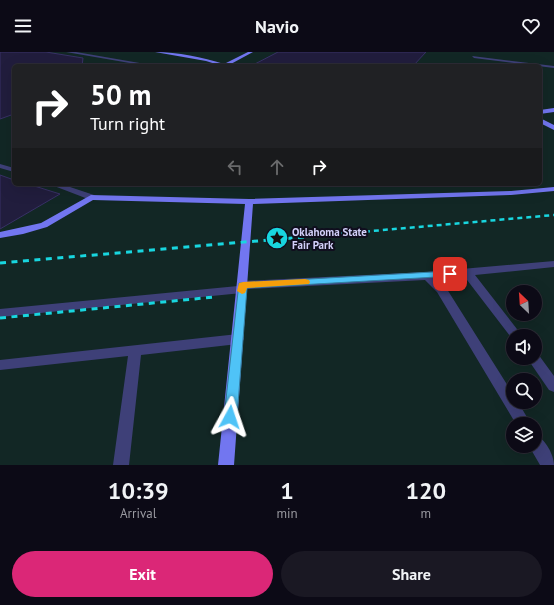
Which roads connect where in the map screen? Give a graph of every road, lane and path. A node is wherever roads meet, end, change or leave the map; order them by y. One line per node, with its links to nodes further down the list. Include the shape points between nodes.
1 (68, 52): 6 (street)
2 (157, 52): 3 (street)
3 (161, 52): 7 (street)
4 (251, 52): 8 (street)
5 (476, 52): 9 (street, via 473,59)
6 (138, 64)
7 (219, 64)
8 (229, 64)
9 (524, 64)
10 (542, 66): 11 (street)
11 (554, 67)
12 (554, 110): 13 (street)
13 (542, 112)
14 (542, 121): 15 (street)
15 (554, 128)
16 (0, 166): 17 (street)
17 (12, 169)
18 (59, 186): 20 (street)
19 (554, 189): 21 (street)
20 (91, 197): 21 (street, via 233,201); 22 (street, via 44,225)
21 (249, 206): 26 (street)
22 (0, 236)
23 (554, 264): 24 (street)
24 (467, 272): 25 (street); 28 (street)
25 (427, 276): 26 (street); 34 (street, via 441,290)
26 (242, 287): 27 (street); 29 (street)
27 (0, 313)
28 (511, 329)
29 (238, 339): 30 (street); 37 (street)
30 (136, 350): 31 (street); 36 (street)
31 (0, 364)
32 (538, 365): 33 (street)
33 (554, 386)
34 (520, 417)
35 (542, 453): 38 (street)
36 (121, 465)
37 (226, 465)
38 (549, 465)

